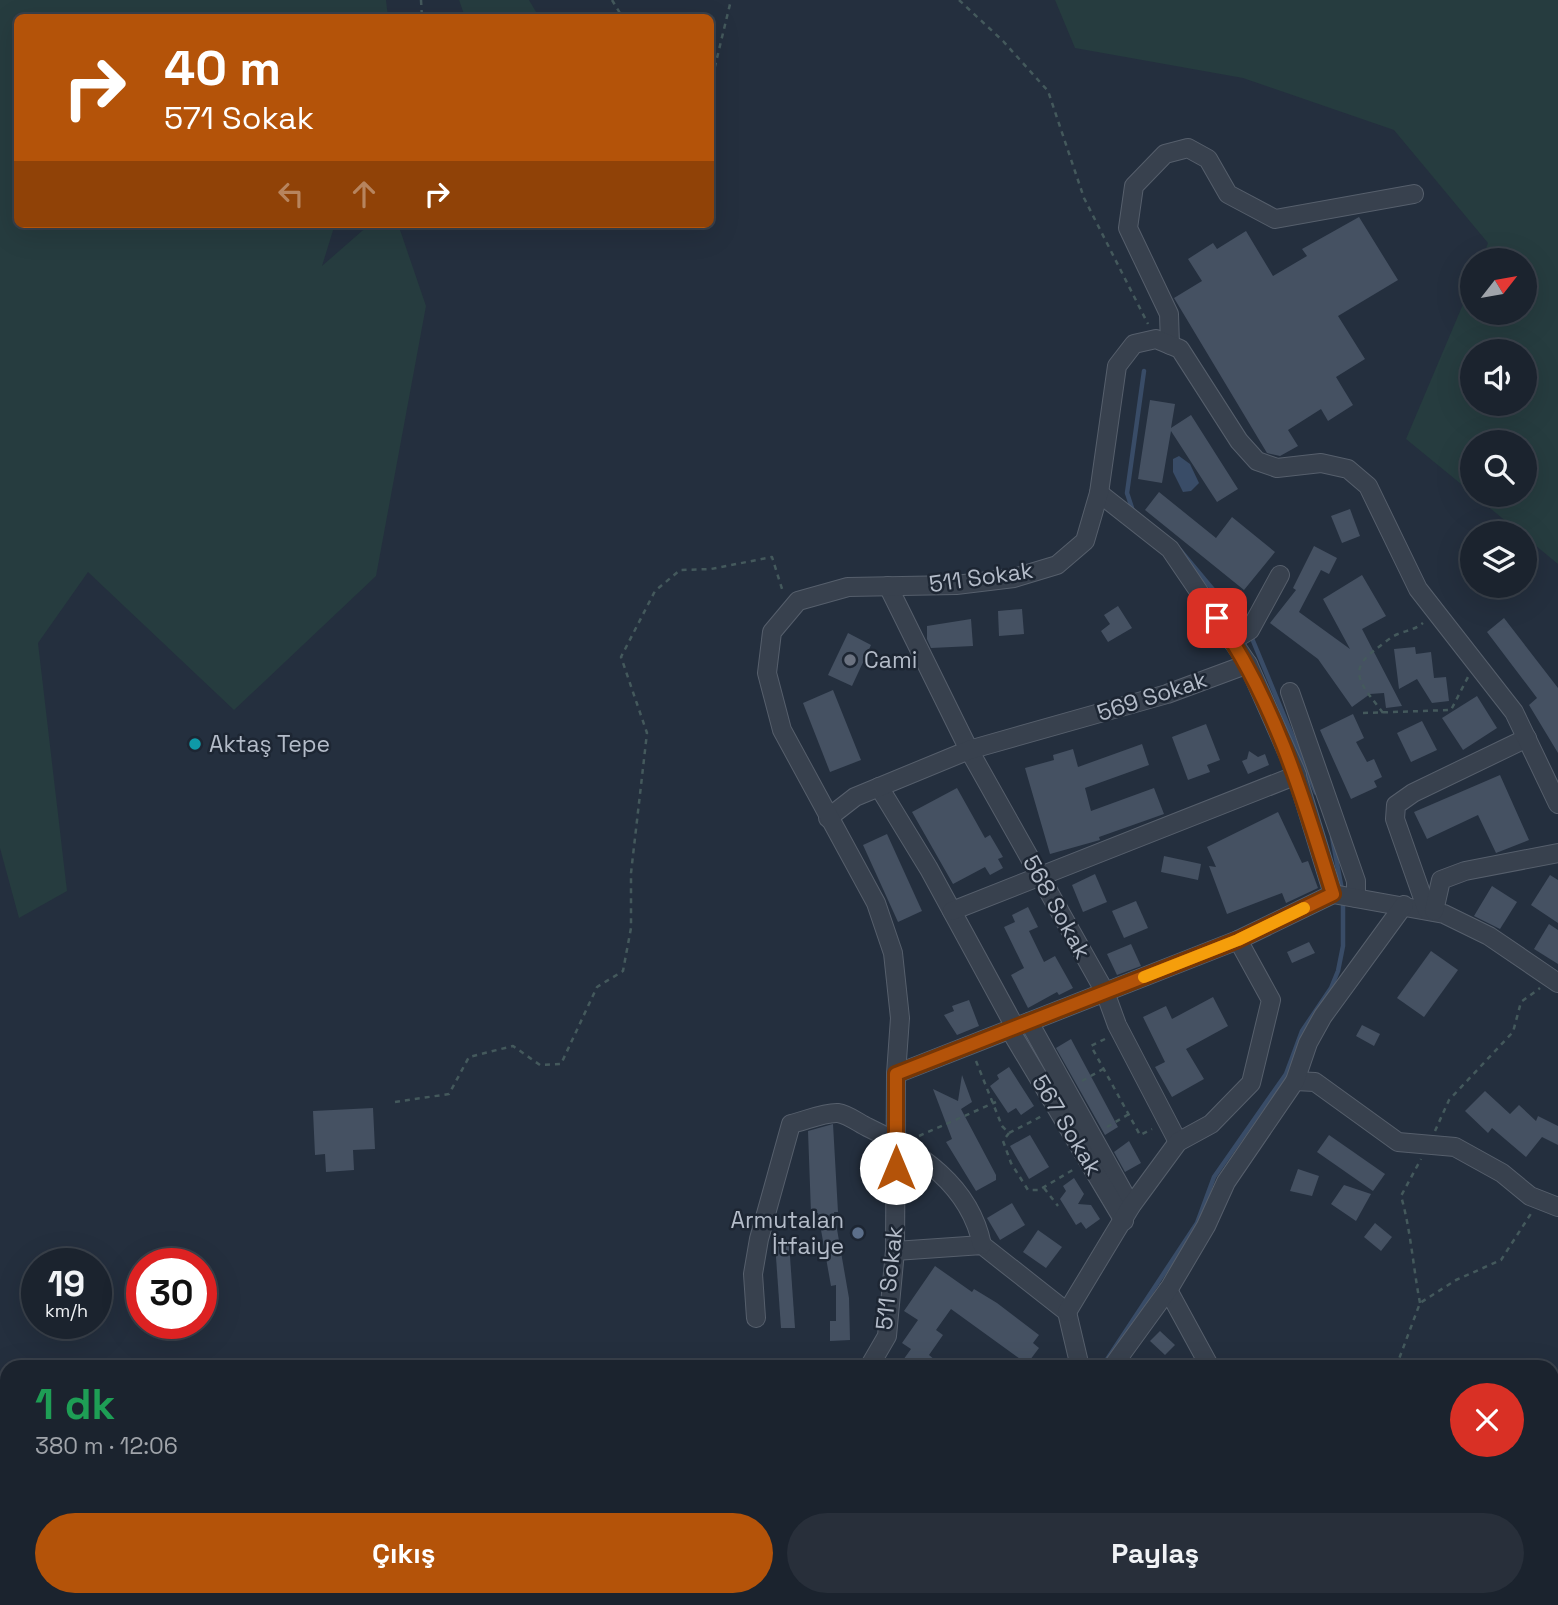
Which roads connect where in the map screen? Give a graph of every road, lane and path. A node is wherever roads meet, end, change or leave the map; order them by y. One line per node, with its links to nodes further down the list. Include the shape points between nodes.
1 (731, 0): 3 (path)
2 (959, 0): 5 (path, via 1048,91 1084,198)
3 (714, 70)
4 (1414, 194): 5 (street, via 1275,219 1228,194 1208,159 1188,148 1166,154 1134,186 1128,228 1168,314)
5 (1163, 342): 6 (street, 511 Sokak, via 1134,344 1117,366); 10 (street, via 1180,349 1257,461 1277,468 1321,463 1348,469 1368,486 1418,589)
6 (1099, 493): 8 (street, 511 Sokak, via 1085,541 1056,565 1014,578 956,586); 11 (street, via 1170,549)
7 (1280, 575): 11 (street)
8 (888, 586): 9 (street, 511 Sokak, via 848,587 798,601); 18 (street, 568 Sokak)
9 (789, 611): 22 (street, 511 Sokak, via 772,632 767,673 782,730); 40 (path, via 772,557 680,570 655,591 621,657 647,733 631,873 631,928 623,971 597,987 561,1064 540,1065 513,1046 469,1057 449,1094)
10 (1437, 613): 12 (street); 16 (path, via 1361,660 1357,669 1361,682)
11 (1241, 635): 13 (street)
12 (1477, 662): 16 (path, via 1451,710); 17 (street)
13 (1248, 664): 18 (street, 569 Sokak, via 1167,694); 19 (street)
14 (1290, 691): 26 (street, via 1356,881)
15 (1363, 713): 16 (path)
16 (1383, 713)
17 (1527, 738): 21 (street); 29 (street, via 1396,805 1395,819)
18 (969, 750): 20 (street, 569 Sokak); 25 (street, 568 Sokak)
19 (1297, 775): 25 (street); 26 (street)
20 (879, 787): 22 (street, 569 Sokak, via 855,797); 28 (street)
21 (1558, 804)
22 (828, 818): 37 (street, 511 Sokak, via 876,903 893,953 900,1018)
23 (1558, 845): 24 (street)
24 (1558, 852): 29 (street, via 1441,880)
25 (1039, 875): 28 (street); 32 (street, 568 Sokak)
26 (1343, 896): 27 (street); 30 (street)
27 (1404, 905): 29 (street); 38 (street, via 1323,1016)
28 (952, 911): 33 (street)
29 (1430, 911): 31 (street, via 1489,936)
30 (1238, 940): 32 (street); 47 (street, via 1271,1000 1251,1083 1211,1124)
31 (1558, 984)
32 (1105, 992): 33 (street); 34 (street, 568 Sokak)
33 (1018, 1026): 35 (street); 39 (street, 567 Sokak); 54 (street, 567 Sokak)
34 (1119, 1030): 36 (path, via 1091,1046); 44 (street, 568 Sokak)
35 (970, 1045): 37 (street); 41 (path)
36 (1104, 1069): 39 (path); 43 (path)
37 (896, 1074): 48 (street, 511 Sokak)
38 (1295, 1081): 51 (street, via 1315,1082 1398,1142 1455,1147); 57 (street, via 1226,1182)
39 (1067, 1090): 46 (street, 567 Sokak)
40 (395, 1102)
41 (994, 1103): 45 (path); 48 (path)
42 (1050, 1112): 45 (path)
43 (1129, 1114): 44 (path, via 1140,1135); 46 (path)
44 (1166, 1121): 47 (street, 568 Sokak)
45 (1009, 1133): 50 (path, via 1003,1141 1028,1190)
46 (1092, 1136): 54 (street, 567 Sokak)
47 (1178, 1142): 54 (street)
48 (903, 1145): 55 (street, via 953,1187 977,1220); 56 (street, 511 Sokak); 59 (street, via 839,1113 791,1124 759,1239 753,1274)
49 (1082, 1165): 50 (path)
50 (1044, 1188): 52 (path)
51 (1540, 1201): 53 (street); 64 (path, via 1501,1261 1456,1280 1420,1303)
52 (1058, 1206)
53 (1558, 1207)
54 (1127, 1213): 58 (street)
55 (982, 1245): 56 (street); 58 (street)
56 (895, 1251): 61 (street, 511 Sokak, via 887,1336)
57 (1168, 1290): 62 (street); 63 (street)
58 (1067, 1312): 60 (street)
59 (756, 1318)
60 (1077, 1358)
61 (873, 1360)
62 (1117, 1360)
63 (1206, 1360)
64 (1399, 1360)

